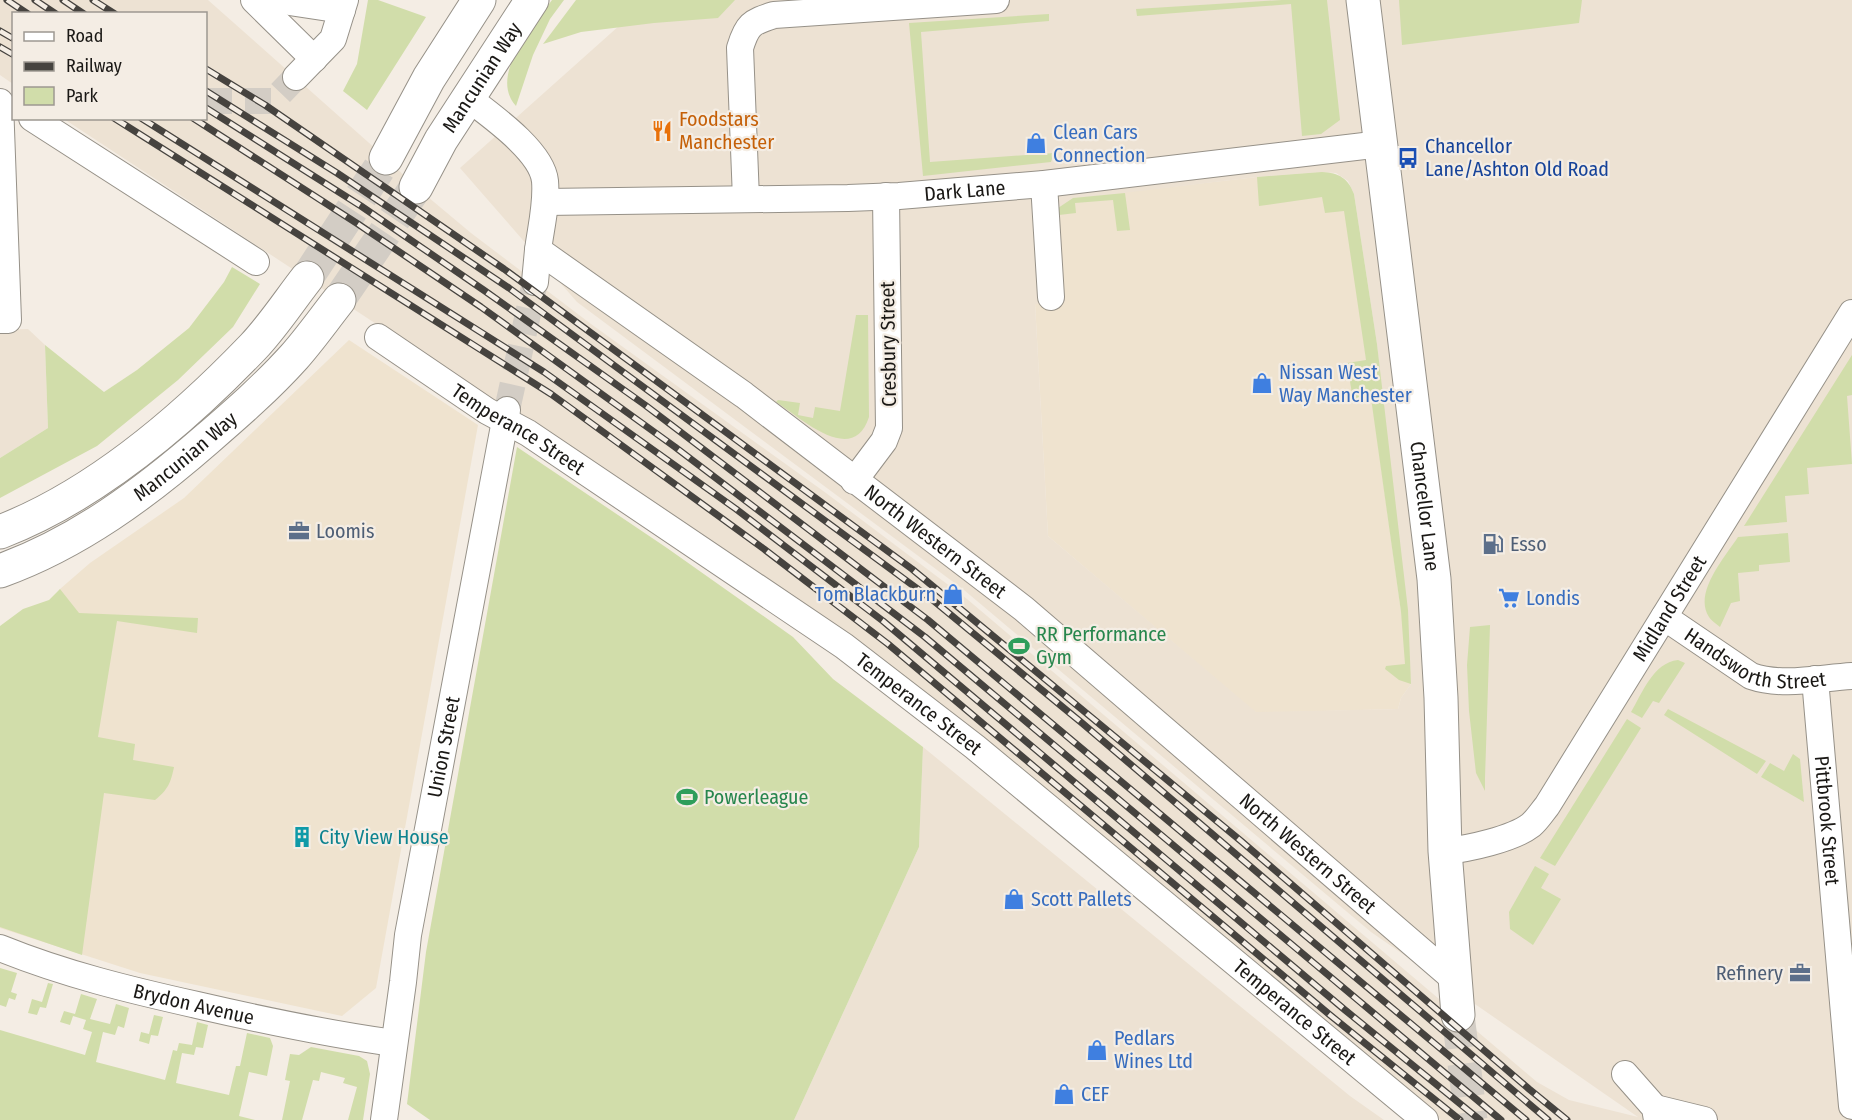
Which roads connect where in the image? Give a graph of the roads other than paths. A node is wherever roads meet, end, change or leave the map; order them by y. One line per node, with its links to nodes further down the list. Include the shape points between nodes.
1 (254, 0): 8 (street)
2 (276, 0): 7 (street)
3 (479, 0): 14 (highway, via 429,78)
4 (532, 0): 10 (highway, Mancunian Way)
5 (996, 0): 18 (street, via 774,15 755,20 745,30 740,48)
6 (1363, 0): 13 (highway, Chancellor Lane)
7 (343, 5): 8 (street, via 333,39)
8 (314, 59): 9 (street)
9 (296, 78)
10 (468, 98): 16 (highway, Mancunian Way); 19 (street, via 539,163 545,178)
11 (0, 100): 27 (street)
12 (35, 120): 21 (street)
13 (1381, 144): 15 (street, Dark Lane); 36 (highway, Chancellor Lane, via 1434,579)
14 (386, 158)
15 (1044, 184): 17 (street, Dark Lane); 24 (street)
16 (416, 187)
17 (886, 196): 18 (street, Dark Lane); 30 (street, Cresbury Street, via 889,428)
18 (746, 199): 19 (street, Dark Lane)
19 (545, 202): 20 (street)
20 (538, 250): 23 (street); 30 (street, North Western Street, via 744,395)
21 (256, 262)
22 (307, 278): 31 (highway, Mancunian Way, via 254,345 156,436 67,500)
23 (535, 282)
24 (1051, 297)
25 (339, 300): 32 (highway, Mancunian Way, via 253,400 164,476 115,512 55,547)
26 (1852, 313): 33 (street, Midland Street)
27 (4, 320)
28 (378, 337): 29 (street, Temperance Street, via 487,411)
29 (506, 415): 40 (street, Union Street, via 408,935); 45 (street, Temperance Street, via 844,646 975,747)
30 (854, 481): 38 (street, North Western Street, via 1024,609)
31 (0, 532)
32 (0, 571)
33 (1664, 617): 35 (street, Handsworth Street, via 1751,676 1777,682); 36 (street, Midland Street, via 1547,806 1530,825 1467,849)
34 (1852, 676): 35 (street, Handsworth Street)
35 (1815, 679): 42 (street, Pittbrook Street)
36 (1444, 851): 38 (highway, Chancellor Lane)
37 (0, 948): 40 (street, Brydon Avenue, via 52,968 168,999 334,1035)
38 (1454, 979): 39 (highway, Chancellor Lane)
39 (1458, 1015)
40 (394, 1043): 44 (street, Union Street)
41 (1626, 1074): 43 (street)
42 (1852, 1106)
43 (1656, 1114): 46 (street)
44 (384, 1120)
45 (1425, 1120)
46 (1704, 1120)

